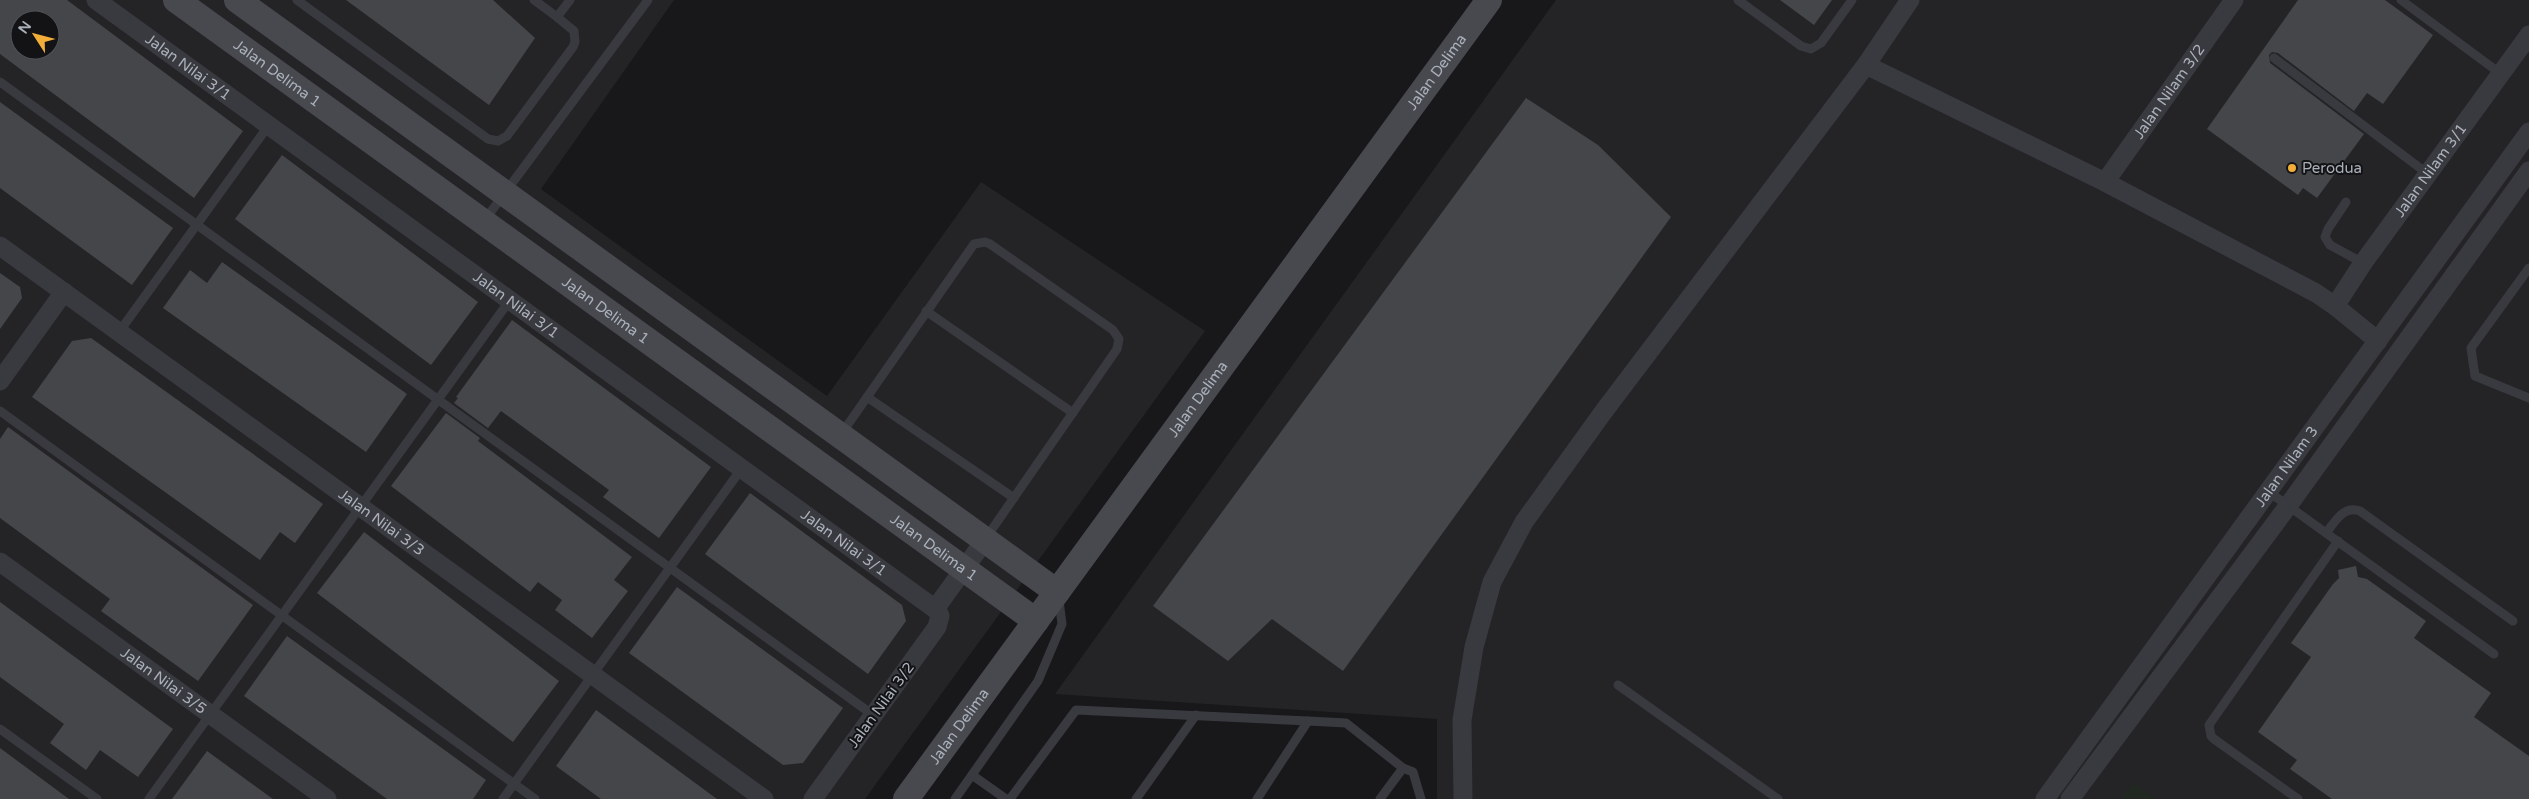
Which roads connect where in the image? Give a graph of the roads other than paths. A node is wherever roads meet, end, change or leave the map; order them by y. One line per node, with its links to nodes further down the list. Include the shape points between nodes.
1 (96, 0): 20 (street, Jalan Nilai 3/1)
2 (176, 0): 27 (street, Jalan Delima 1)
3 (237, 0): 25 (street)
4 (297, 0): 14 (lane, via 488,139 498,141 507,136 575,42 574,31)
5 (534, 0): 14 (lane)
6 (570, 0): 14 (lane)
7 (648, 0): 25 (lane)
8 (1489, 0): 56 (street, Jalan Delima)
9 (1738, 0): 10 (lane, via 1801,46 1811,49 1821,43)
10 (1852, 0)
11 (1910, 0): 17 (street)
12 (2234, 0): 24 (street, Jalan Nilam 3/2)
13 (2401, 0): 18 (lane)
14 (557, 17)
15 (2529, 35): 18 (street, Jalan Nilam 3/1)
16 (2274, 58): 23 (lane)
17 (1866, 66): 24 (street); 86 (street, via 1610,403 1524,522 1492,582 1474,647 1462,720)
18 (2501, 74): 23 (street, Jalan Nilam 3/1)
19 (0, 82): 28 (lane)
20 (269, 126): 28 (lane); 33 (street, Jalan Nilai 3/1)
21 (2529, 132): 37 (street, Jalan Nilam 3)
22 (2529, 171): 48 (street, Jalan Nilam 3)
23 (2428, 174): 30 (street, Jalan Nilam 3/1)
24 (2105, 182): 34 (street)
25 (505, 194): 27 (lane); 44 (street)
26 (2346, 202): 30 (lane, via 2325,237 2330,245)
27 (484, 222): 55 (street, Jalan Delima 1)
28 (197, 225): 36 (lane); 41 (lane)
29 (0, 246): 32 (street, Jalan Nilai 3/3)
30 (2363, 263): 34 (street, Jalan Nilam 3/1)
31 (2529, 268): 40 (lane, via 2471,348 2475,376)
32 (64, 292): 36 (street, Jalan Nilai 3/3); 38 (street)
33 (510, 300): 41 (lane); 45 (street, Jalan Nilai 3/1)
34 (2335, 306): 37 (street)
35 (926, 311): 39 (lane); 43 (lane); 43 (lane, via 970,248 979,242 990,244 1117,333 1117,349)
36 (119, 332): 49 (street, Jalan Nilai 3/3)
37 (2378, 341): 46 (street, Jalan Nilam 3)
38 (0, 381)
39 (867, 397): 44 (lane); 47 (lane)
40 (2529, 398)
41 (438, 400): 49 (lane); 54 (lane)
42 (0, 411): 58 (lane)
43 (1073, 413): 47 (lane)
44 (840, 436): 51 (street)
45 (742, 468): 54 (lane); 57 (street, Jalan Nilai 3/1)
46 (2269, 492): 48 (lane); 88 (street, Jalan Nilam 3)
47 (1014, 498): 51 (lane)
48 (2288, 506): 50 (lane); 89 (street, Jalan Nilam 3)
49 (361, 507): 58 (lane); 62 (street, Jalan Nilai 3/3)
50 (2326, 533): 52 (lane); 60 (lane, via 2345,511 2360,512)
51 (985, 540): 55 (street); 56 (street)
52 (2338, 541): 61 (lane); 90 (lane, via 2209,725 2214,739)
53 (0, 562): 64 (street, Jalan Nilai 3/5)
54 (670, 568): 62 (lane); 65 (lane)
55 (964, 569): 57 (street); 59 (street, Jalan Delima 1)
56 (1057, 592): 59 (street, Jalan Delima); 70 (lane, via 1062,624 1038,681)
57 (935, 609): 65 (street, Jalan Nilai 3/2, via 940,616 938,627)
58 (282, 615): 64 (lane); 71 (lane)
59 (1036, 621): 79 (street, Jalan Delima)
60 (2512, 621)
61 (2494, 654)
62 (593, 675): 71 (lane); 77 (street, Jalan Nilai 3/3)
63 (1618, 685): 87 (lane)
64 (210, 715): 73 (lane); 74 (street, Jalan Nilai 3/5)
65 (873, 715): 78 (street, Jalan Nilai 3/2)
66 (1196, 715): 67 (lane); 81 (lane, via 1076,710); 82 (lane)
67 (1308, 721): 69 (lane, via 1346,723); 83 (lane)
68 (0, 729): 72 (lane)
69 (1403, 768): 84 (lane); 85 (lane, via 1416,774)
70 (972, 775): 80 (lane); 81 (lane)
71 (514, 784): 75 (lane); 76 (lane)
72 (97, 799)
73 (149, 799)
74 (327, 799)
75 (503, 799)
76 (536, 799)
77 (764, 799)
78 (813, 799)
79 (906, 799)
80 (955, 799)
81 (1008, 799)
82 (1136, 799)
83 (1257, 799)
84 (1380, 799)
85 (1421, 799)
86 (1463, 799)
87 (1778, 799)
88 (2045, 799)
89 (2070, 799)
90 (2298, 799)

